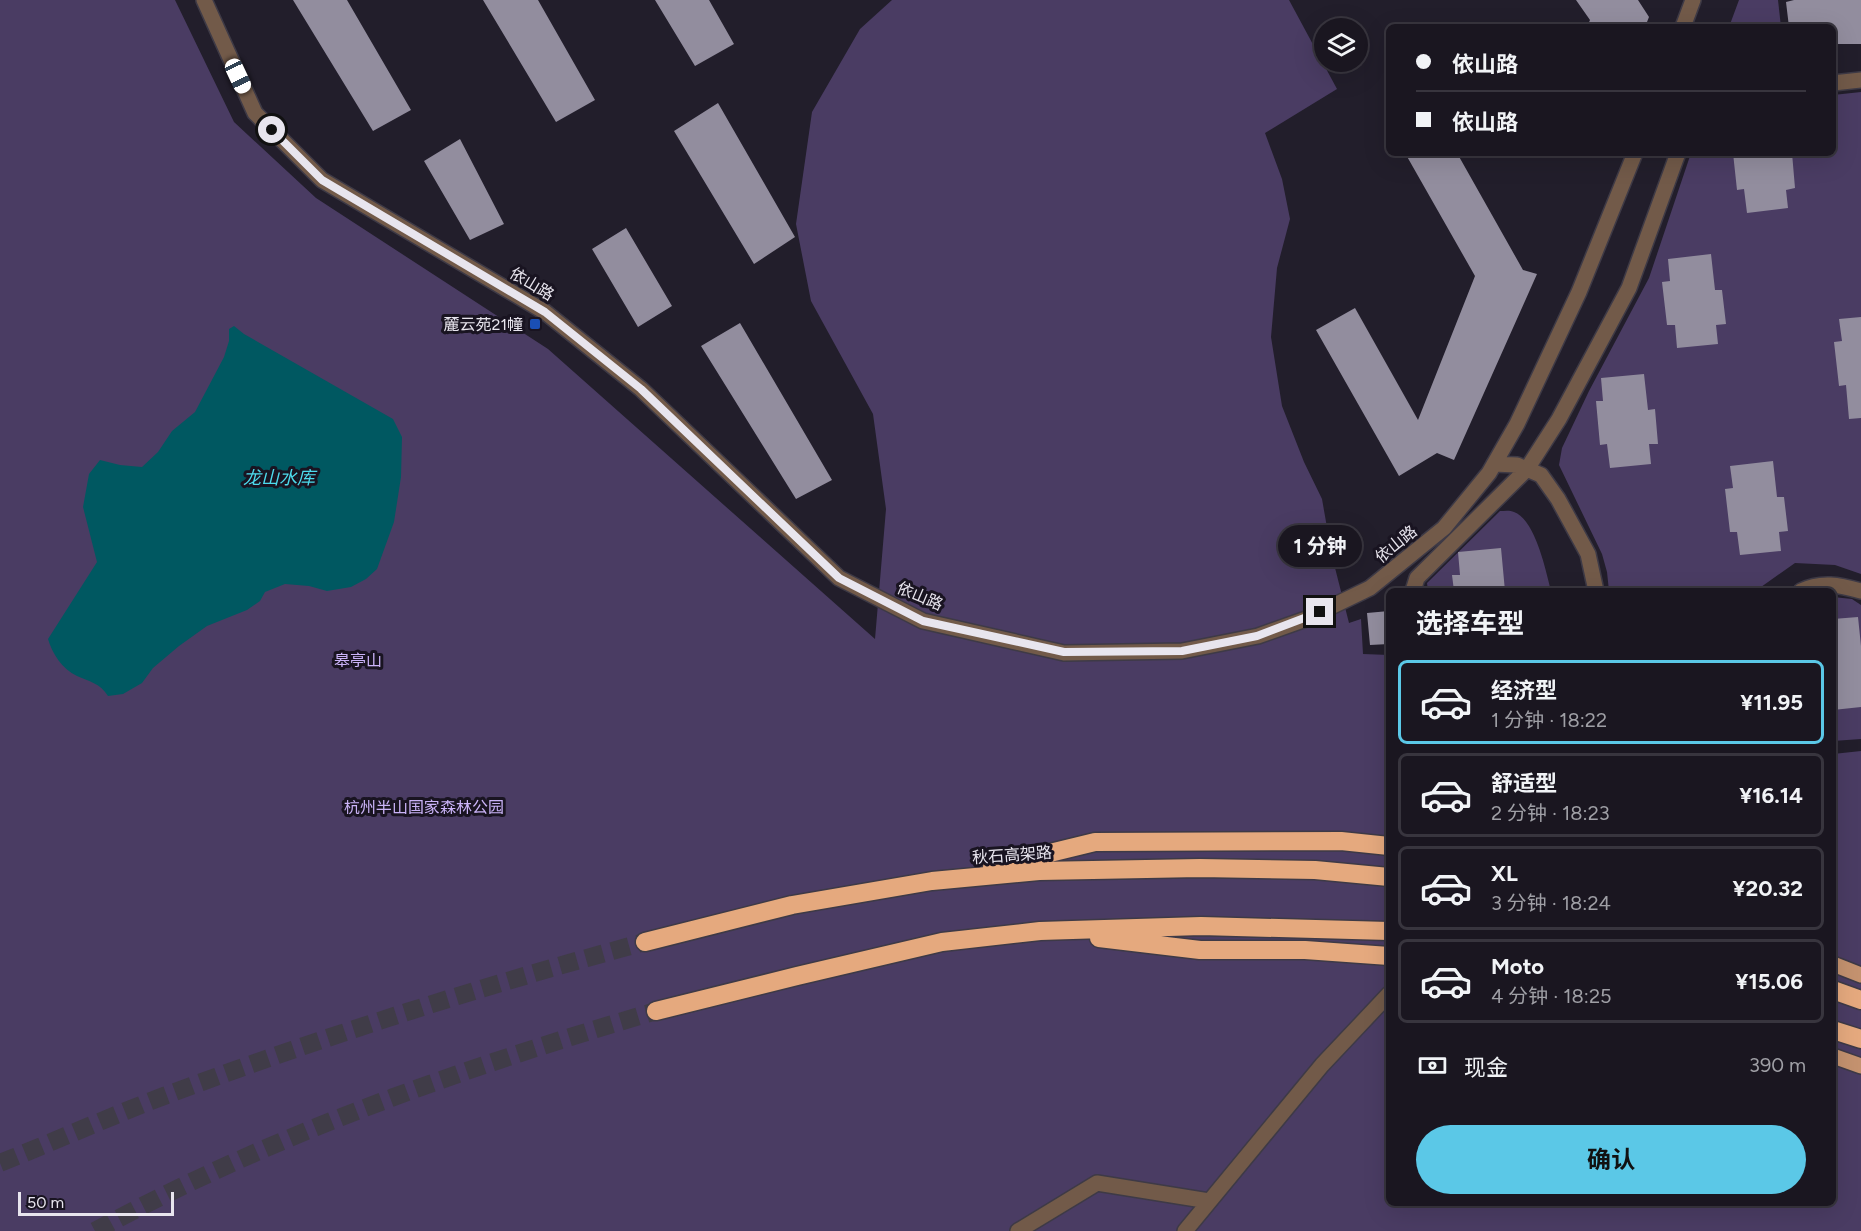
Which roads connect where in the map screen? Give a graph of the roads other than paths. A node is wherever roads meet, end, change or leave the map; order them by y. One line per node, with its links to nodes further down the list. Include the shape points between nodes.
1 (204, 0): 8 (street, 依山路, via 255,113 322,180 545,312 641,389 839,578 923,621 1064,652 1182,651 1257,636 1306,619 1370,588 1444,528)
2 (1693, 0): 3 (street)
3 (1684, 24)
4 (1861, 80): 5 (street)
5 (1836, 83)
6 (1634, 156): 8 (street, 依山路, via 1579,292)
7 (1677, 156): 9 (street, via 1629,288 1559,419)
8 (1494, 464): 9 (street)
9 (1527, 469): 10 (street, via 1417,578); 11 (street, via 1541,475 1558,499 1588,554)
10 (1414, 588)
11 (1595, 588)
12 (1807, 588): 13 (street, via 1837,584)
13 (1861, 591)
14 (1386, 846): 16 (highway, via 1341,841 1095,842)
15 (1386, 878): 16 (highway, 秋石高架路, via 1315,870 1200,868 1039,871)
16 (932, 881): 19 (highway, 秋石高架路, via 792,905)
17 (1040, 931): 18 (highway, via 1201,926); 20 (highway, via 1200,950 1305,950); 26 (highway, via 942,942)
18 (1386, 931)
19 (645, 942)
20 (1386, 956)
21 (1836, 965): 22 (main road)
22 (1861, 975)
23 (1836, 991): 25 (highway)
24 (1386, 997): 31 (street, via 1323,1065)
25 (1861, 1000)
26 (656, 1011)
27 (1836, 1031): 28 (highway)
28 (1861, 1039)
29 (1836, 1057): 30 (main road)
30 (1861, 1066)
31 (1209, 1201): 32 (street, via 1097,1183); 33 (street)
32 (1018, 1231)
33 (1185, 1231)

